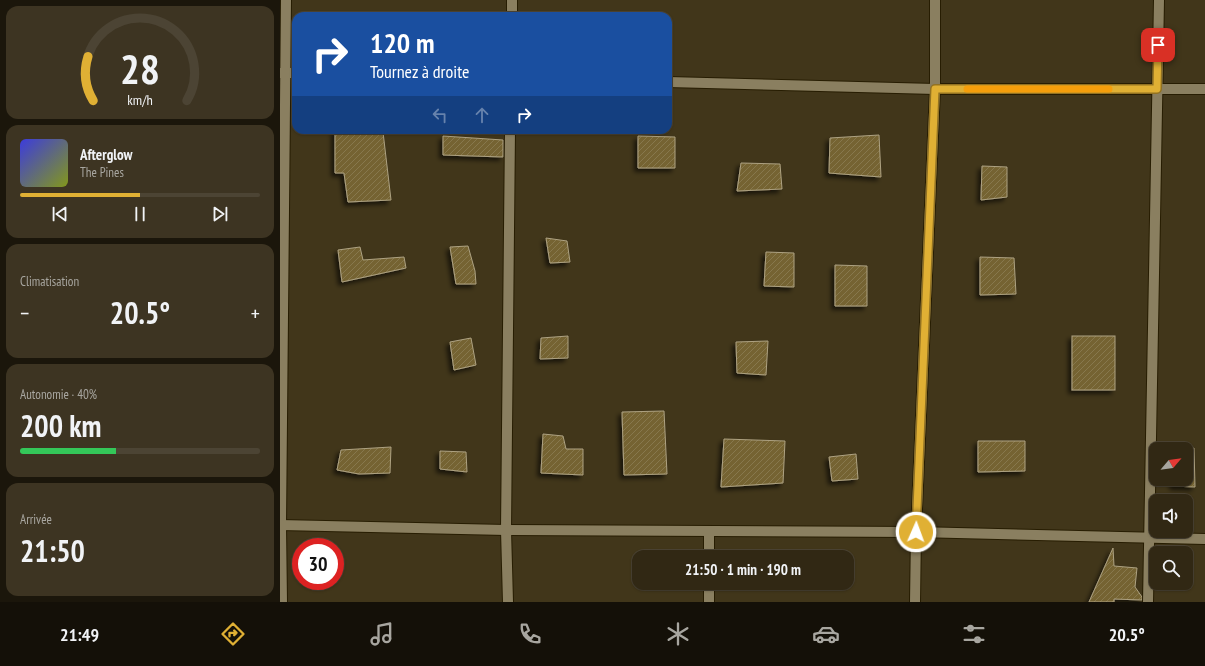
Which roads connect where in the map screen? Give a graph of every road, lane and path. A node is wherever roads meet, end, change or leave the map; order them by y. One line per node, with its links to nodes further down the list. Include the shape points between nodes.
1 (286, 0): 6 (street)
2 (512, 0): 5 (street)
3 (935, 0): 8 (street)
4 (1158, 0): 9 (street)
5 (512, 12)
6 (283, 73): 13 (street)
7 (672, 82): 8 (street)
8 (935, 89): 9 (street); 16 (street)
9 (1157, 89): 10 (street); 12 (street)
10 (1205, 89)
11 (510, 134): 14 (street)
12 (1151, 494)
13 (280, 525): 14 (street); 22 (street)
14 (506, 530): 15 (street); 23 (street)
15 (709, 531): 16 (street); 20 (street)
16 (916, 532): 17 (street); 25 (street)
17 (1149, 538)
18 (1150, 538): 19 (street); 26 (street)
19 (1205, 539)
20 (709, 550)
21 (709, 590): 24 (street)
22 (282, 602)
23 (508, 602)
24 (709, 602)
25 (915, 602)
26 (1148, 602)

